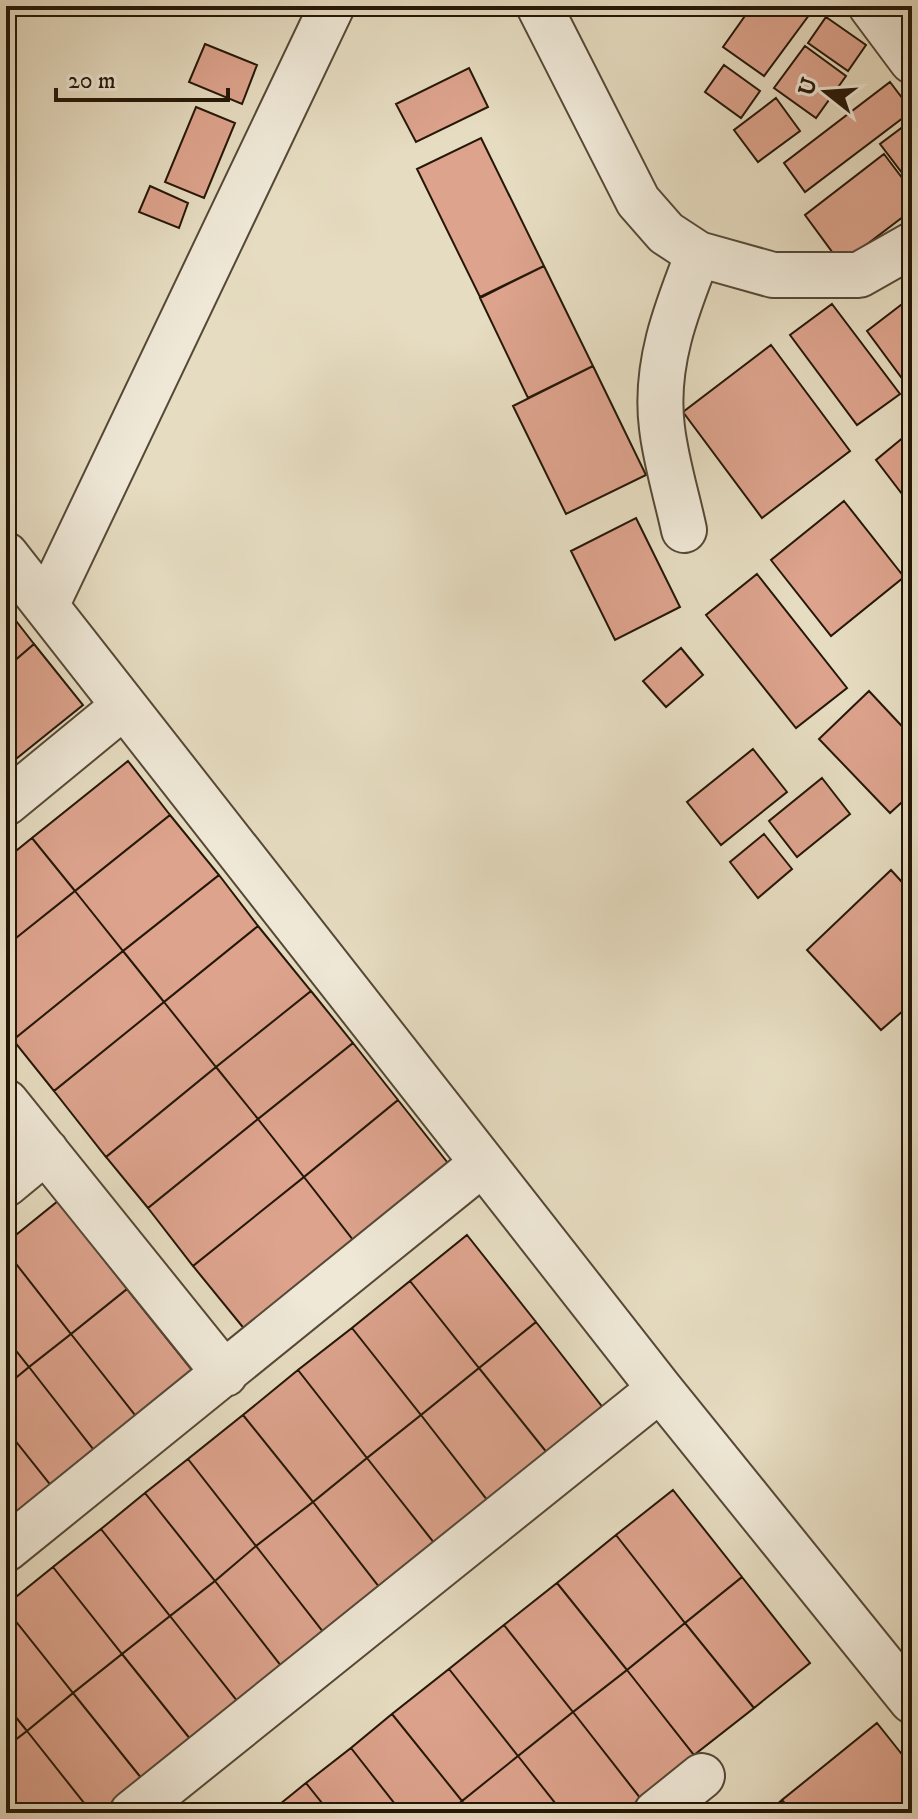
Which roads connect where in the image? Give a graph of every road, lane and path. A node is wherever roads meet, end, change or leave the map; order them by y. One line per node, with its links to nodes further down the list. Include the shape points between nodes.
1 (332, 6): 9 (street)
2 (539, 6): 6 (street, via 638,201 666,233)
3 (871, 6): 4 (street)
4 (912, 61)
5 (912, 245): 6 (street, via 859,275 773,275)
6 (698, 254): 7 (street, via 663,357 661,426)
7 (684, 530)
8 (6, 555): 9 (street)
9 (46, 606): 10 (street)
10 (124, 706): 11 (street); 14 (street)
11 (6, 803)
12 (6, 1102): 13 (street)
13 (46, 1151): 15 (street); 16 (street)
14 (483, 1163): 16 (street); 17 (street)
15 (6, 1184)
16 (225, 1374): 18 (street)
17 (660, 1389): 19 (street); 21 (street)
18 (6, 1549)
19 (912, 1701)
20 (702, 1776): 22 (street)
21 (132, 1813)
22 (656, 1813)

